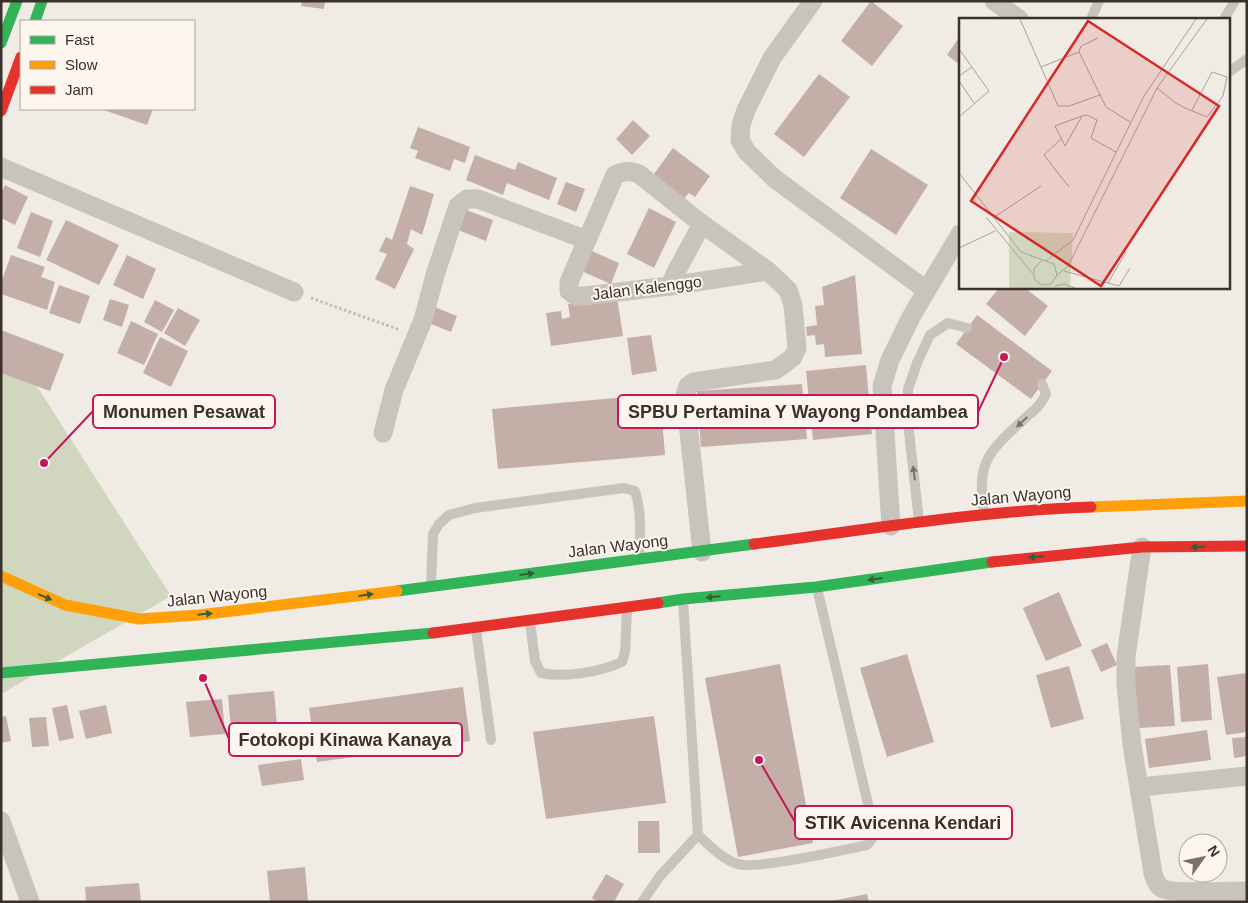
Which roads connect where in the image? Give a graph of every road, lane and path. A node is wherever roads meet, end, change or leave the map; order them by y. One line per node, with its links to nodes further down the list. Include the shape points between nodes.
1 (17, 1): 11 (main road)
2 (42, 1): 10 (main road)
3 (813, 1): 22 (street, via 772,58 746,110 740,140 747,152 775,179)
4 (994, 1): 7 (street)
5 (1099, 1): 8 (lane)
6 (1235, 1): 9 (lane)
7 (1018, 18)
8 (1091, 18)
9 (1225, 18)
10 (35, 20)
11 (1, 43)
12 (1247, 59): 14 (lane)
13 (20, 60): 15 (main road)
14 (1230, 71)
15 (1, 111)
16 (1, 167): 23 (street)
17 (702, 224): 19 (street, Jalan Kalenggo, via 639,174 624,171 615,175); 20 (street, Jalan Kalenggo); 21 (street)
18 (959, 236): 22 (street)
19 (587, 240): 21 (street, Jalan Kalenggo, via 569,282 569,291 576,296); 25 (street, via 478,199 467,199 458,206)
20 (768, 271): 21 (street, Jalan Kalenggo); 34 (street, Jalan Kalenggo, via 788,290 793,305 798,348 793,357 775,370 694,382 688,386 686,395)
21 (670, 286)
22 (926, 290): 31 (street, via 890,360 882,386)
23 (294, 292): 25 (path)
24 (967, 328): 30 (lane, one-way to 24, via 907,414 908,389 930,335 948,324)
25 (417, 336): 27 (street, via 394,390)
26 (1042, 384): 29 (lane, one-way to 29, via 1046,394 1041,405 990,453 982,471)
27 (383, 433)
28 (1247, 501): 29 (main road, Jalan Wayong, via 1061,508)
29 (984, 515): 30 (main road, Jalan Wayong)
30 (919, 522): 31 (main road, Jalan Wayong)
31 (891, 526): 34 (main road, Jalan Wayong)
32 (1247, 546): 33 (main road, one-way to 33)
33 (1142, 547): 38 (main road, one-way to 38, via 996,561); 46 (street, via 1126,656 1132,745)
34 (702, 552): 35 (main road, Jalan Wayong)
35 (639, 560): 37 (main road, Jalan Wayong, one-way to 35); 37 (lane, via 638,499 635,491 624,488 449,514 433,534)
36 (1, 576): 37 (main road, Jalan Wayong, one-way to 37, via 65,606 139,619 301,604)
37 (431, 586)
38 (816, 587): 39 (main road, one-way to 39); 48 (lane, via 872,821 873,839 868,845 765,864 739,865 719,855)
39 (683, 599): 40 (main road); 48 (lane)
40 (628, 608): 41 (main road); 41 (lane, via 622,662 606,669 553,676 541,673 535,661)
41 (530, 621): 42 (main road)
42 (476, 628): 43 (main road); 44 (lane)
43 (1, 673)
44 (491, 740)
45 (1247, 776): 46 (street)
46 (1140, 787): 49 (street, via 1153,873 1163,889)
47 (1, 821): 50 (street)
48 (698, 835): 51 (lane, via 660,876)
49 (1247, 891)
50 (30, 902)
51 (642, 902)

